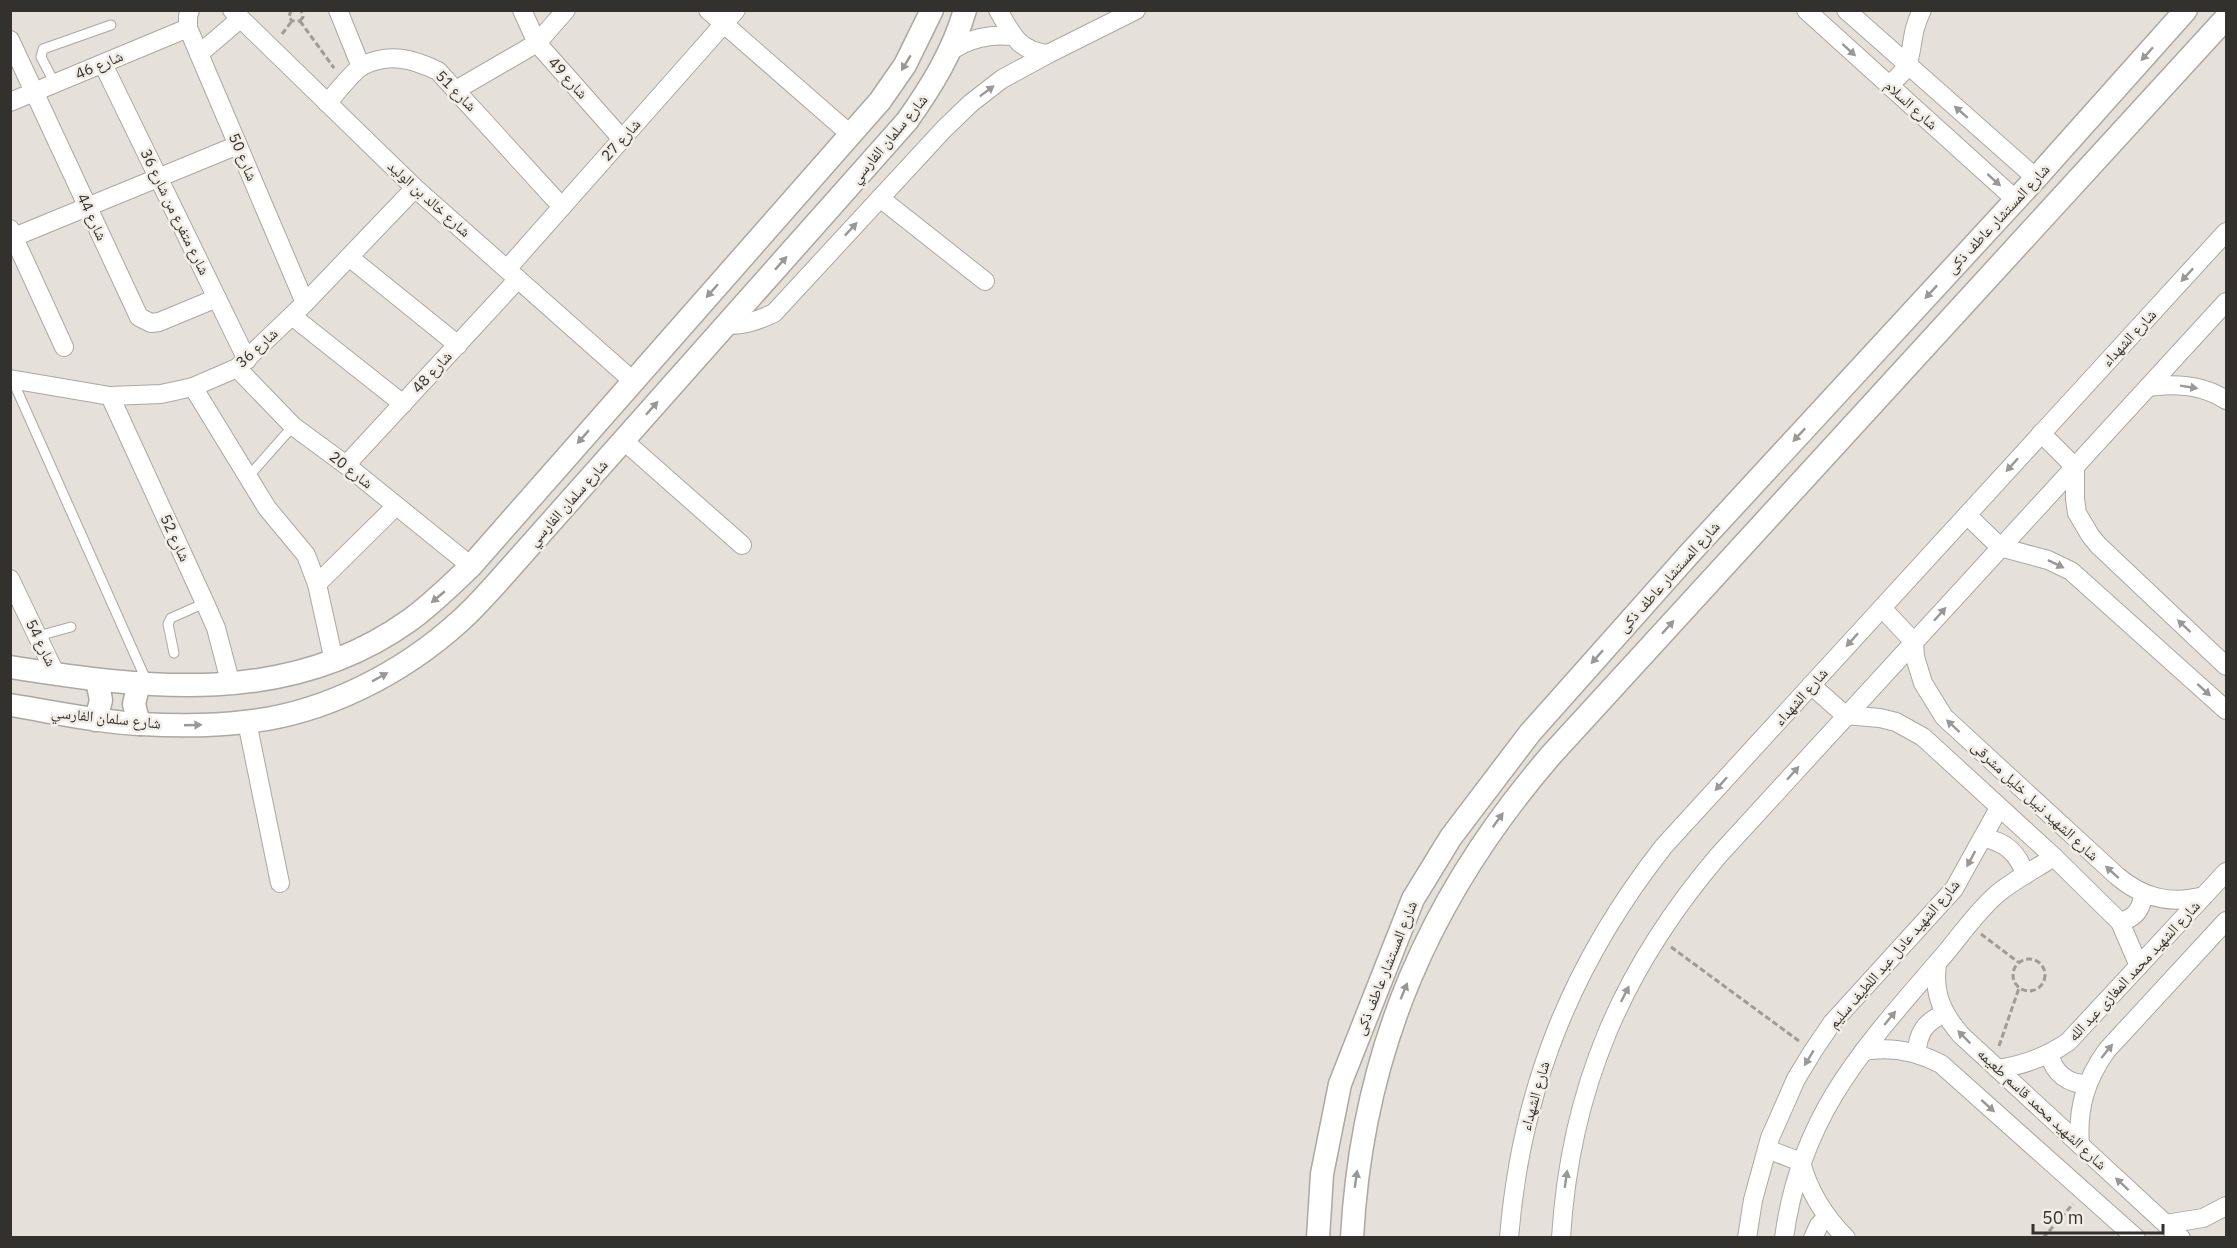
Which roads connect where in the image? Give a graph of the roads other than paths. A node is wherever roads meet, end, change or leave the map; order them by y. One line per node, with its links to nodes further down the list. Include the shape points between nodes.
1 (338, 10): 26 (street)
2 (522, 10): 20 (street, شارع 49)
3 (566, 10): 20 (street)
4 (708, 10): 14 (street)
5 (932, 10): 33 (street, شارع سلمان الفارسي, one-way to 33, via 905,65)
6 (965, 10): 21 (street, شارع سلمان الفارسي)
7 (998, 10): 18 (street)
8 (1136, 10): 23 (street)
9 (1806, 10): 28 (street, شارع السلام, one-way to 28)
10 (1846, 10): 25 (street, شارع السلام)
11 (1922, 10): 25 (street, via 1911,39)
12 (2186, 10): 37 (street, شارع المستشار عاطف ذكى, one-way to 37)
13 (236, 15): 22 (street); 32 (street, شارع خالد بن الوليد)
14 (730, 18): 33 (street); 34 (street, شارع 27)
15 (2226, 18): 64 (street, شارع المستشار عاطف ذكى)
16 (189, 19): 22 (street, شارع 50); 24 (street, شارع 46)
17 (111, 25): 27 (lane, via 43,49 41,57)
18 (1013, 36): 21 (street, via 980,37); 23 (street, via 1034,53)
19 (10, 40): 30 (street, شارع 44)
20 (537, 43): 29 (street); 34 (street, شارع 49)
21 (950, 52): 52 (street, شارع سلمان الفارسي, one-way to 21, via 907,121)
22 (199, 54): 35 (street, شارع 50)
23 (1048, 54): 39 (street, one-way to 23, via 971,103 1002,79)
24 (103, 64): 27 (street, شارع 46); 36 (street, شارع متفرع من شارع 36)
25 (1908, 65): 28 (street); 37 (street, شارع السلام, one-way to 25)
26 (361, 67): 29 (street, شارع 51, via 387,58 413,59 438,71); 32 (street)
27 (55, 84): 30 (street, شارع 46)
28 (1889, 86): 40 (street, شارع السلام, one-way to 40)
29 (456, 90): 42 (street, شارع 51)
30 (35, 92): 31 (street, شارع 46); 41 (street, شارع 44)
31 (10, 102)
32 (327, 103): 38 (street, شارع خالد بن الوليد)
33 (850, 134): 57 (street, شارع سلمان الفارسي, one-way to 57)
34 (622, 139): 42 (street, شارع 27)
35 (238, 145): 36 (street); 49 (street, شارع 50)
36 (158, 178): 41 (street); 48 (street, شارع متفرع من شارع 36)
37 (2036, 178): 40 (street, شارع المستشار عاطف ذكى)
38 (415, 188): 45 (street, شارع 36); 46 (street, شارع خالد بن الوليد)
39 (880, 198): 47 (street); 52 (street, one-way to 39, via 743,325 774,313)
40 (2016, 200): 58 (street, شارع المستشار عاطف ذكى, one-way to 58)
41 (88, 207): 43 (street); 48 (street, شارع 44, via 144,321 159,322)
42 (562, 207): 46 (street, شارع 27)
43 (12, 233): 54 (street)
44 (2223, 242): 66 (street, شارع الشهداء, one-way to 66)
45 (349, 257): 49 (street, شارع 36); 53 (street)
46 (512, 274): 53 (street, شارع 48); 57 (street, شارع خالد بن الوليد)
47 (985, 281)
48 (217, 298): 55 (street, شارع متفرع من شارع 36)
49 (305, 303): 51 (street, شارع 36)
50 (2226, 310): 60 (street)
51 (292, 316): 55 (street, شارع 36); 63 (street)
52 (726, 325): 67 (street, شارع سلمان الفارسي, one-way to 52)
53 (458, 345): 63 (street, شارع 48)
54 (64, 347)
55 (242, 364): 59 (street, شارع 36); 65 (street, شارع 20)
56 (11, 379): 61 (street, شارع 36); 89 (lane)
57 (633, 381): 75 (street, شارع سلمان الفارسي, one-way to 75)
58 (1844, 385): 64 (street); 122 (street, شارع المستشار عاطف ذكى, one-way to 122, via 1530,733 1451,837 1413,899 1340,1084 1322,1174)
59 (193, 387): 61 (street, شارع 36, via 160,394); 70 (street)
60 (2148, 387): 62 (street, one-way to 62, via 2192,387); 69 (street)
61 (110, 396): 78 (street, شارع 52)
62 (2226, 400)
63 (403, 404): 68 (street, شارع 48)
64 (1868, 409): 123 (street, شارع المستشار عاطف ذكى, one-way to 64, via 1360,1150 1389,1032 1436,920 1477,850 1552,754)
65 (293, 426): 68 (street, شارع 20); 70 (lane)
66 (2041, 433): 69 (street); 72 (street, شارع الشهداء, one-way to 72)
67 (623, 440): 73 (street); 96 (street, شارع سلمان الفارسي, one-way to 67, via 285,715 333,699 422,652 495,585)
68 (346, 465): 71 (street, شارع 20)
69 (2075, 466): 74 (street); 85 (street, one-way to 69, via 2090,535 2077,513)
70 (248, 477): 77 (street, via 273,517 306,555)
71 (396, 506): 75 (street, شارع 20); 77 (street)
72 (1967, 515): 74 (street); 79 (street, شارع الشهداء)
73 (742, 545)
74 (2000, 547): 82 (street, one-way to 74); 93 (street, one-way to 93, via 2048,560 2071,571)
75 (471, 566): 84 (street, شارع سلمان الفارسي, one-way to 84, via 409,621)
76 (10, 579): 81 (street, شارع 54)
77 (317, 584): 84 (street)
78 (205, 603): 83 (lane, via 171,618 168,631); 90 (street, شارع 52)
79 (1882, 608): 82 (street); 91 (street, شارع الشهداء, one-way to 91)
80 (71, 627): 81 (lane)
81 (38, 636): 87 (street, شارع 54)
82 (1914, 642): 94 (street); 104 (street, شارع الشهيد نبيل خليل مشرقى, one-way to 82, via 2116,876 1944,717 1923,683)
83 (174, 653)
84 (334, 661): 90 (street, شارع سلمان الفارسي)
85 (2226, 666)
86 (10, 667): 87 (street, شارع سلمان الفارسي)
87 (56, 675): 88 (street, شارع سلمان الفارسي)
88 (97, 680): 89 (street, شارع سلمان الفارسي); 95 (street, via 101,700)
89 (144, 684): 90 (street, شارع سلمان الفارسي); 97 (street, via 134,704)
90 (231, 685)
91 (1811, 686): 94 (street); 124 (street, شارع الشهداء, one-way to 124, via 1664,846 1624,899 1590,956 1561,1016 1535,1089 1516,1175)
92 (10, 705): 95 (street, شارع سلمان الفارسي)
93 (2226, 711)
94 (1845, 715): 98 (street, شارع الشهيد نبيل خليل مشرقى, via 1880,718 1917,732); 125 (street, one-way to 94, via 1569,1158 1588,1081 1618,1007 1686,895)
95 (96, 720): 97 (street, شارع سلمان الفارسي)
96 (247, 722): 97 (street, شارع سلمان الفارسي, one-way to 96); 103 (street)
97 (140, 724)
98 (1999, 808): 99 (street, شارع الشهيد عادل عبد اللطيف سليم); 100 (street, شارع الشهيد نبيل خليل مشرقى)
99 (1983, 838): 102 (street, via 2008,847 2019,859); 117 (street, شارع الشهيد عادل عبد اللطيف سليم, one-way to 117, via 1954,889 1832,1023 1782,1108)
100 (2054, 857): 102 (street); 107 (street, شارع الشهيد نبيل خليل مشرقى)
101 (2226, 872): 105 (street, شارع الشهيد محمد المغازى عبد الله)
102 (2025, 875): 108 (street, via 1990,900)
103 (280, 883)
104 (2143, 894): 105 (street, شارع الشهيد نبيل خليل مشرقى, via 2173,901); 107 (street, via 2137,913)
105 (2204, 896): 109 (street, شارع الشهيد محمد المغازى عبد الله)
106 (2226, 921): 115 (street, one-way to 106, via 2108,1050)
107 (2120, 922): 109 (street, شارع الشهيد نبيل خليل مشرقى)
108 (1937, 964): 110 (street, شارع الشهيد محمد قاسم طعيمه, via 1936,990); 111 (street, one-way to 108)
109 (2139, 966): 113 (street, شارع الشهيد محمد المغازى عبد الله, via 2079,1032)
110 (1945, 1014): 112 (street, via 1923,1029); 114 (street, شارع الشهيد محمد قاسم طعيمه, one-way to 110, via 1961,1035)
111 (1864, 1051): 112 (street); 118 (street, via 1837,1088)
112 (1917, 1053): 130 (street, one-way to 130, via 1941,1064)
113 (2049, 1054): 114 (street, شارع الشهيد محمد المغازى عبد الله, via 2028,1063); 115 (street, via 2059,1074 2072,1082)
114 (1995, 1066): 116 (street, شارع الشهيد محمد قاسم طعيمه)
115 (2087, 1084): 116 (street, via 2080,1111)
116 (2080, 1145): 121 (street, شارع الشهيد محمد قاسم طعيمه, one-way to 116)
117 (1767, 1149): 118 (street); 126 (street, شارع الشهيد عادل عبد اللطيف سليم)
118 (1801, 1162): 120 (street, via 1811,1193); 127 (street)
119 (2226, 1207): 121 (street, via 2203,1218)
120 (1827, 1217): 128 (street); 129 (street)
121 (2166, 1224): 131 (street, شارع الشهيد محمد قاسم طعيمه)
122 (1318, 1238)
123 (1352, 1238)
124 (1509, 1238)
125 (1561, 1238)
126 (1747, 1238)
127 (1784, 1238)
128 (1813, 1238)
129 (1846, 1238)
130 (2136, 1238)
131 (2181, 1238)

